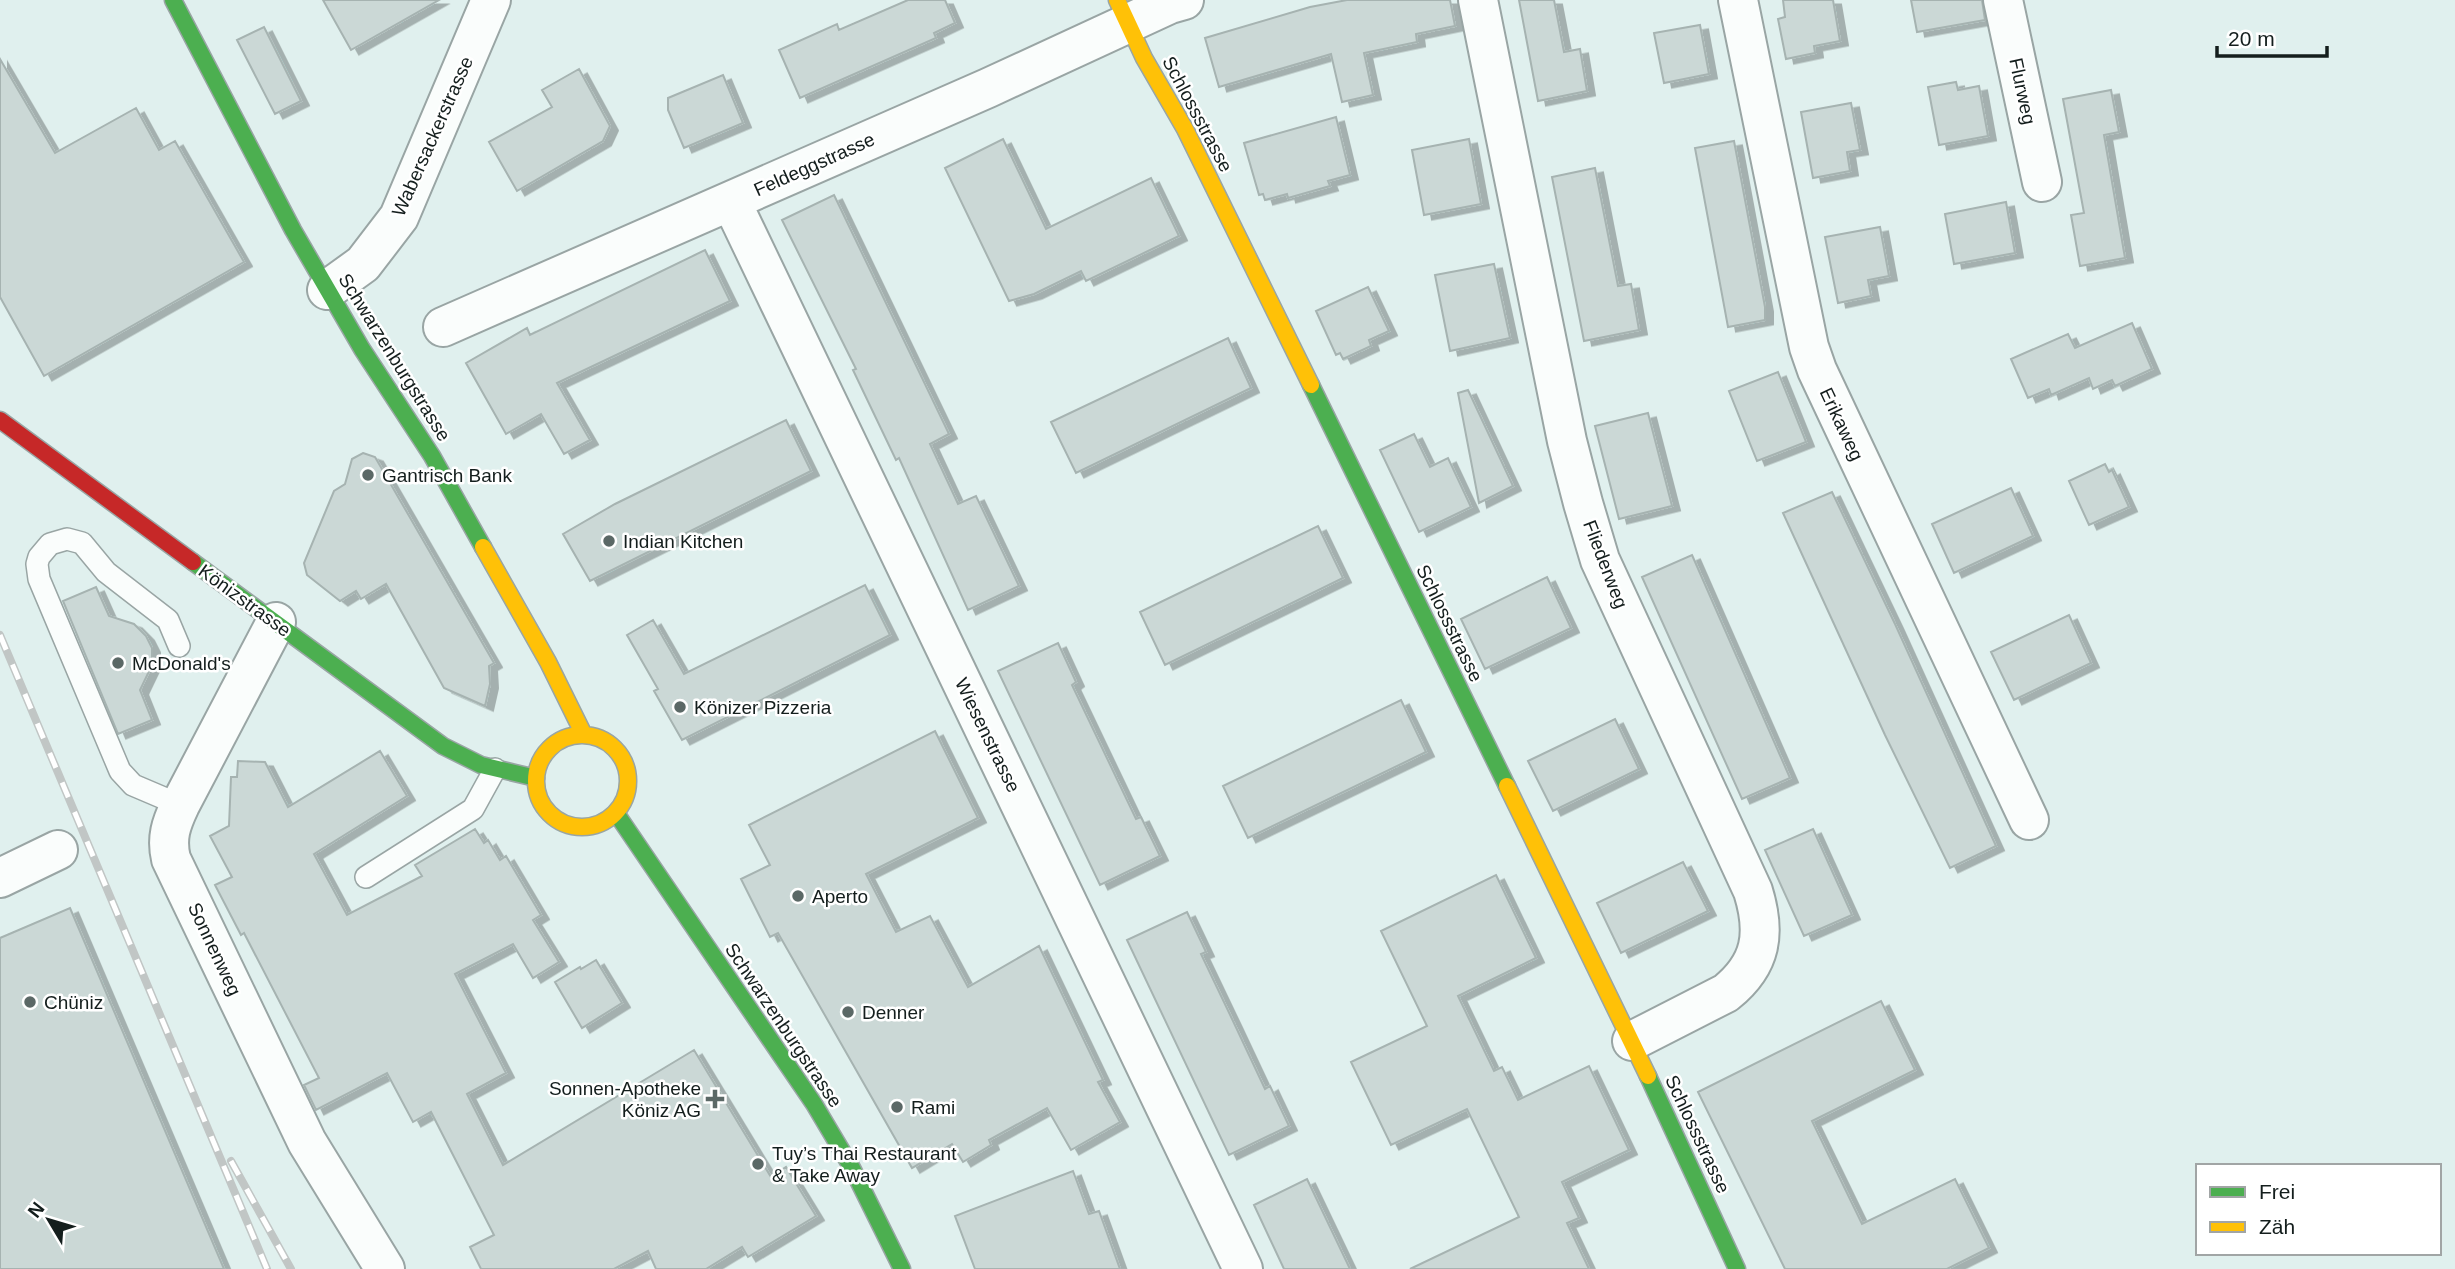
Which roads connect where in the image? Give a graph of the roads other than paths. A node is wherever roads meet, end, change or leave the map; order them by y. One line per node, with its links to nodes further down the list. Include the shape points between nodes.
1 (173, 0): 10 (main road, Schwarzenburgstrasse)
2 (491, 0): 10 (street, Wabersackerstrasse, via 399,217 363,264)
3 (1184, 0): 7 (street, Feldeggstrasse)
4 (1478, 0): 24 (street, Fliederweg, via 1567,441 1600,560 1753,891 1760,916 1757,951 1740,982)
5 (1738, 0): 20 (street, Erikaweg, via 1816,370)
6 (2003, 0): 8 (street, Flurweg)
7 (1122, 12): 9 (street, Feldeggstrasse); 24 (main road, Schlossstrasse, via 1185,129)
8 (2042, 182)
9 (731, 201): 11 (street, Feldeggstrasse); 27 (street, Wiesenstrasse)
10 (327, 290): 15 (main road, Schwarzenburgstrasse, via 432,456)
11 (443, 327)
12 (0, 420): 13 (main road, Könizstrasse)
13 (276, 622): 16 (main road, Könizstrasse, via 443,746); 18 (street, Sonnenweg)
14 (179, 646): 18 (lane, via 168,620 106,572 82,543 58,540 44,550 37,564 39,579 120,771 133,785)
15 (584, 735): 17 (main road, via 554,744 543,755); 19 (main road, via 608,742 627,767 629,783)
16 (495, 769): 17 (main road, Könizstrasse); 22 (lane, via 473,809)
17 (536, 778): 19 (main road, via 540,800 560,822 590,827)
18 (180, 805): 25 (street, Sonnenweg, via 169,835 172,859 307,1142)
19 (617, 813): 26 (main road, Schwarzenburgstrasse, via 814,1104 858,1179)
20 (2029, 820)
21 (58, 850): 23 (street)
22 (366, 877)
23 (0, 878)
24 (1632, 1041): 28 (main road, Schlossstrasse)
25 (384, 1269)
26 (902, 1269)
27 (1243, 1269)
28 (1737, 1269)

